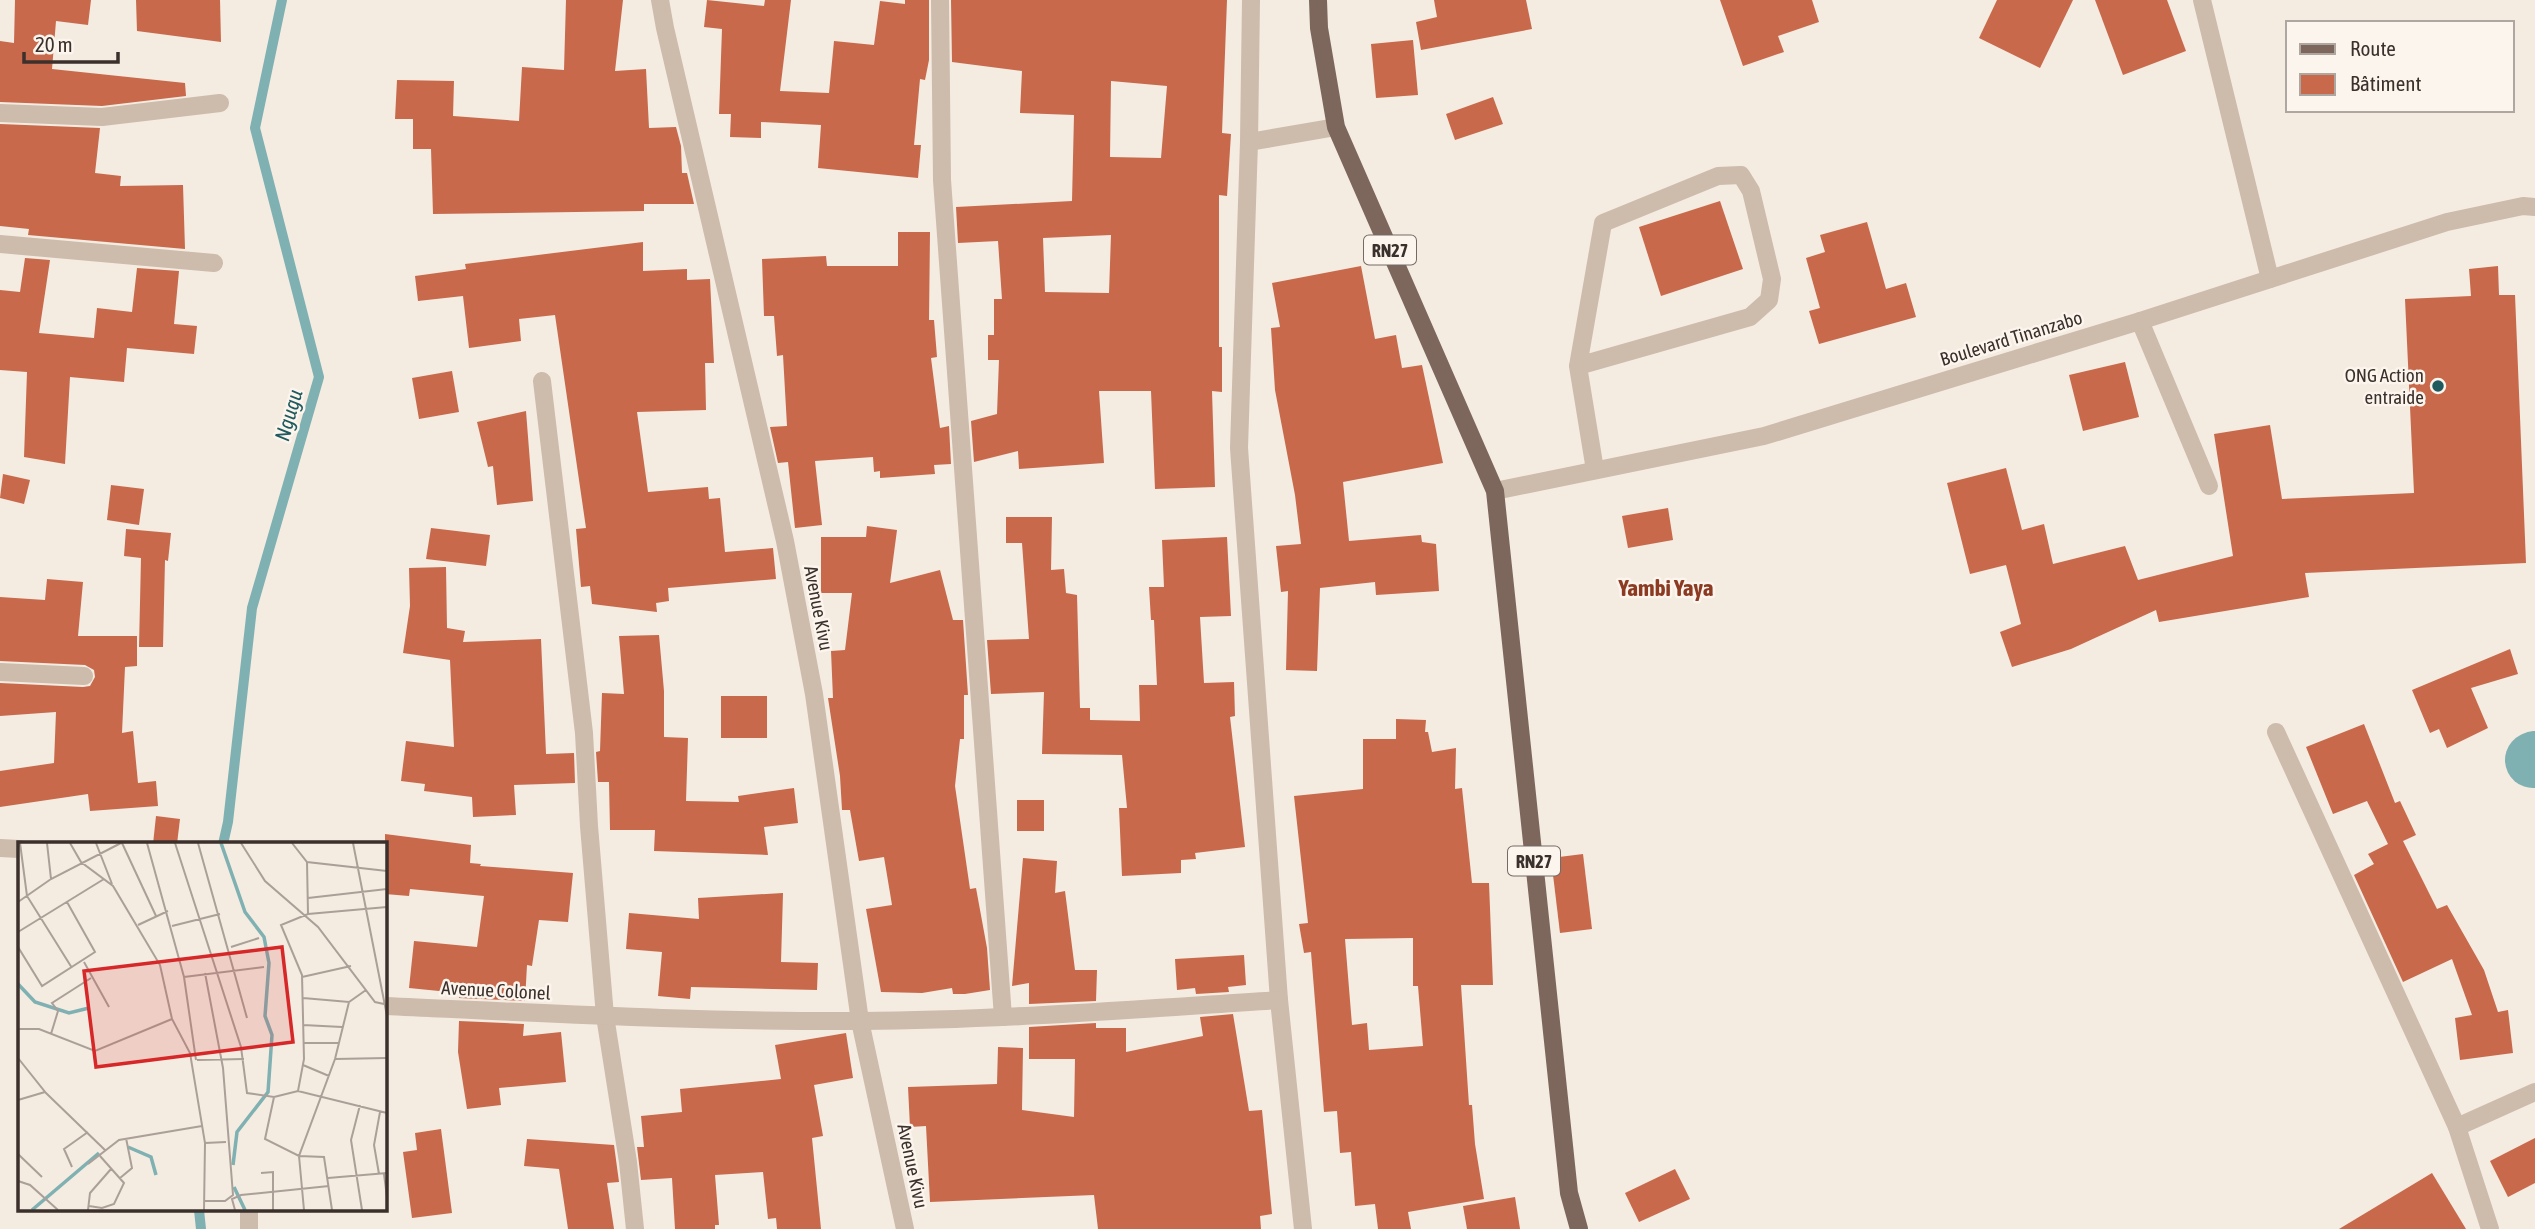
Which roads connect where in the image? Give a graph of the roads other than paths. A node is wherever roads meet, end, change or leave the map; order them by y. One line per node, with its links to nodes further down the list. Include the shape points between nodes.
1 (660, 0): 29 (street, Avenue Kivu, via 785,541 814,694)
2 (940, 0): 28 (street, via 942,180)
3 (1251, 0): 9 (street)
4 (1318, 0): 8 (main road, RN27)
5 (2203, 0): 13 (street)
6 (220, 103): 7 (street, via 102,117)
7 (0, 113)
8 (1336, 127): 9 (street); 19 (main road, RN27)
9 (1250, 142): 25 (street, via 1239,448)
10 (2535, 207): 13 (street, Boulevard Tinanzabo, via 2447,222)
11 (0, 244): 12 (street)
12 (214, 263)
13 (2270, 279): 14 (street, Boulevard Tinanzabo)
14 (2140, 321): 17 (street, Boulevard Tinanzabo, via 1764,436); 18 (street)
15 (1578, 366): 15 (street, via 1603,223 1718,176 1741,176 1751,191 1772,279 1769,300 1750,317); 17 (street)
16 (542, 381): 27 (street, via 584,733)
17 (1595, 470): 19 (street, Boulevard Tinanzabo)
18 (2208, 486)
19 (1494, 491): 35 (main road, RN27, via 1569,1193)
20 (0, 672): 21 (street)
21 (84, 676)
22 (2276, 732): 31 (street)
23 (0, 848): 24 (street)
24 (18, 849)
25 (1279, 1000): 28 (street, Avenue Colonel); 34 (street)
26 (387, 1006): 27 (street, Avenue Colonel)
27 (605, 1016): 29 (street, Avenue Colonel); 32 (street)
28 (1003, 1017): 29 (street, Avenue Colonel)
29 (860, 1021): 33 (street, Avenue Kivu)
30 (2535, 1092): 31 (street)
31 (2457, 1127): 36 (street)
32 (635, 1229)
33 (905, 1229)
34 (1303, 1229)
35 (1579, 1229)
36 (2490, 1229)

